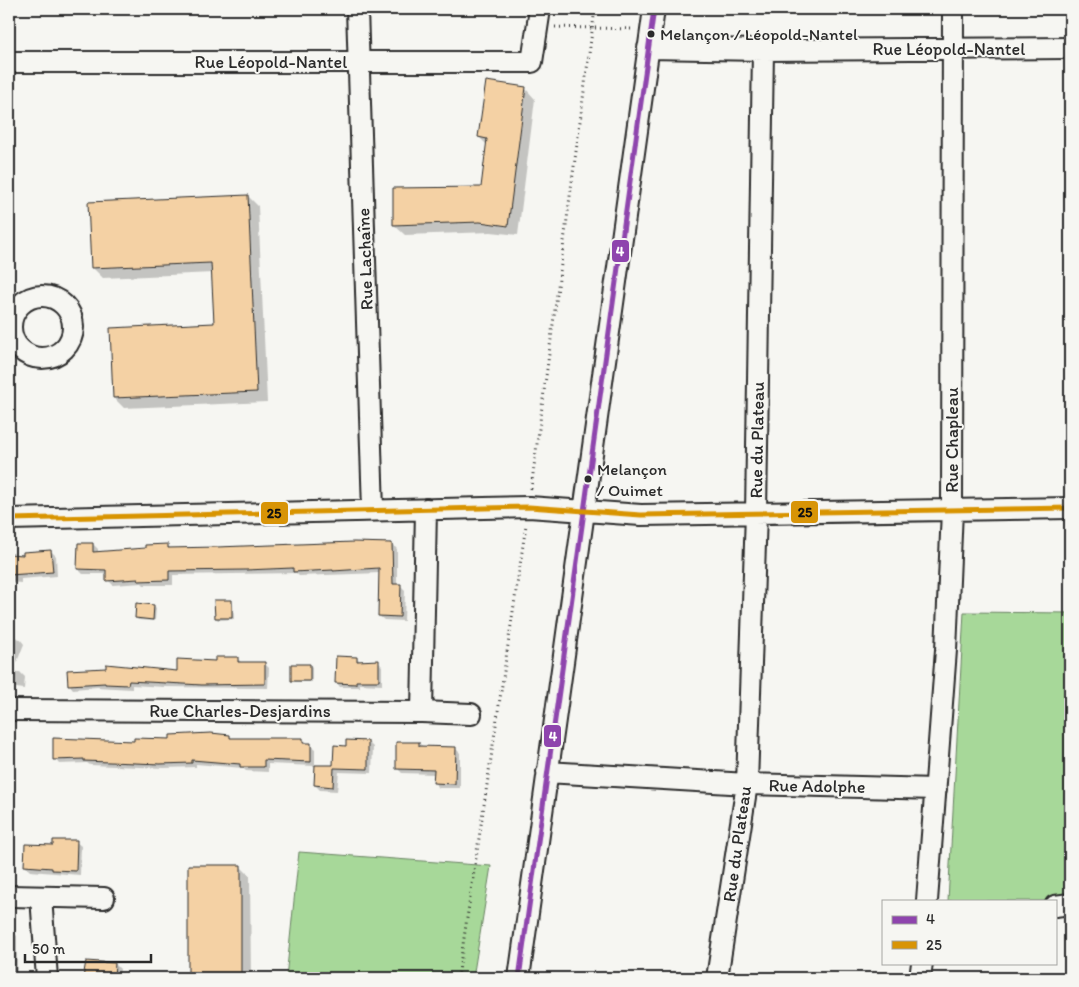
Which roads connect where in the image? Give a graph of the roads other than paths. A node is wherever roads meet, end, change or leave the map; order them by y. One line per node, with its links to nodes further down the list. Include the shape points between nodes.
1 (357, 9): 10 (street, Rue Lachaîne)
2 (654, 9): 5 (street)
3 (953, 9): 7 (street, Rue Chapleau)
4 (538, 18): 10 (street, Rue Léopold-Nantel, via 532,62)
5 (650, 39): 8 (street, Rue Léopold-Nantel); 15 (street)
6 (1070, 48): 7 (street, Rue Léopold-Nantel)
7 (954, 49): 8 (street, Rue Léopold-Nantel); 14 (street, Rue Chapleau)
8 (763, 50): 16 (street, Rue du Plateau)
9 (9, 62): 10 (street, Rue Léopold-Nantel)
10 (359, 62): 13 (street, Rue Lachaîne)
11 (1070, 508): 14 (street)
12 (426, 509): 13 (street); 15 (street, via 528,506); 19 (street)
13 (373, 510): 17 (street)
14 (952, 510): 16 (street); 23 (street, Rue Chapleau)
15 (584, 511): 16 (street, via 640,515); 21 (street)
16 (756, 513): 22 (street, Rue du Plateau)
17 (9, 519)
18 (9, 710): 19 (street, Rue Charles-Desjardins)
19 (422, 712): 20 (street, Rue Charles-Desjardins)
20 (472, 714)
21 (547, 772): 22 (street, Rue Adolphe); 32 (street)
22 (747, 784): 23 (street, Rue Adolphe); 33 (street, Rue du Plateau)
23 (936, 789): 27 (street, Rue Chapleau)
24 (9, 896): 25 (street)
25 (42, 896): 26 (street); 31 (street)
26 (104, 898)
27 (927, 900)
28 (1070, 904): 29 (street)
29 (1056, 906)
30 (922, 964): 34 (street)
31 (47, 978)
32 (519, 978)
33 (717, 978)
34 (920, 978)

